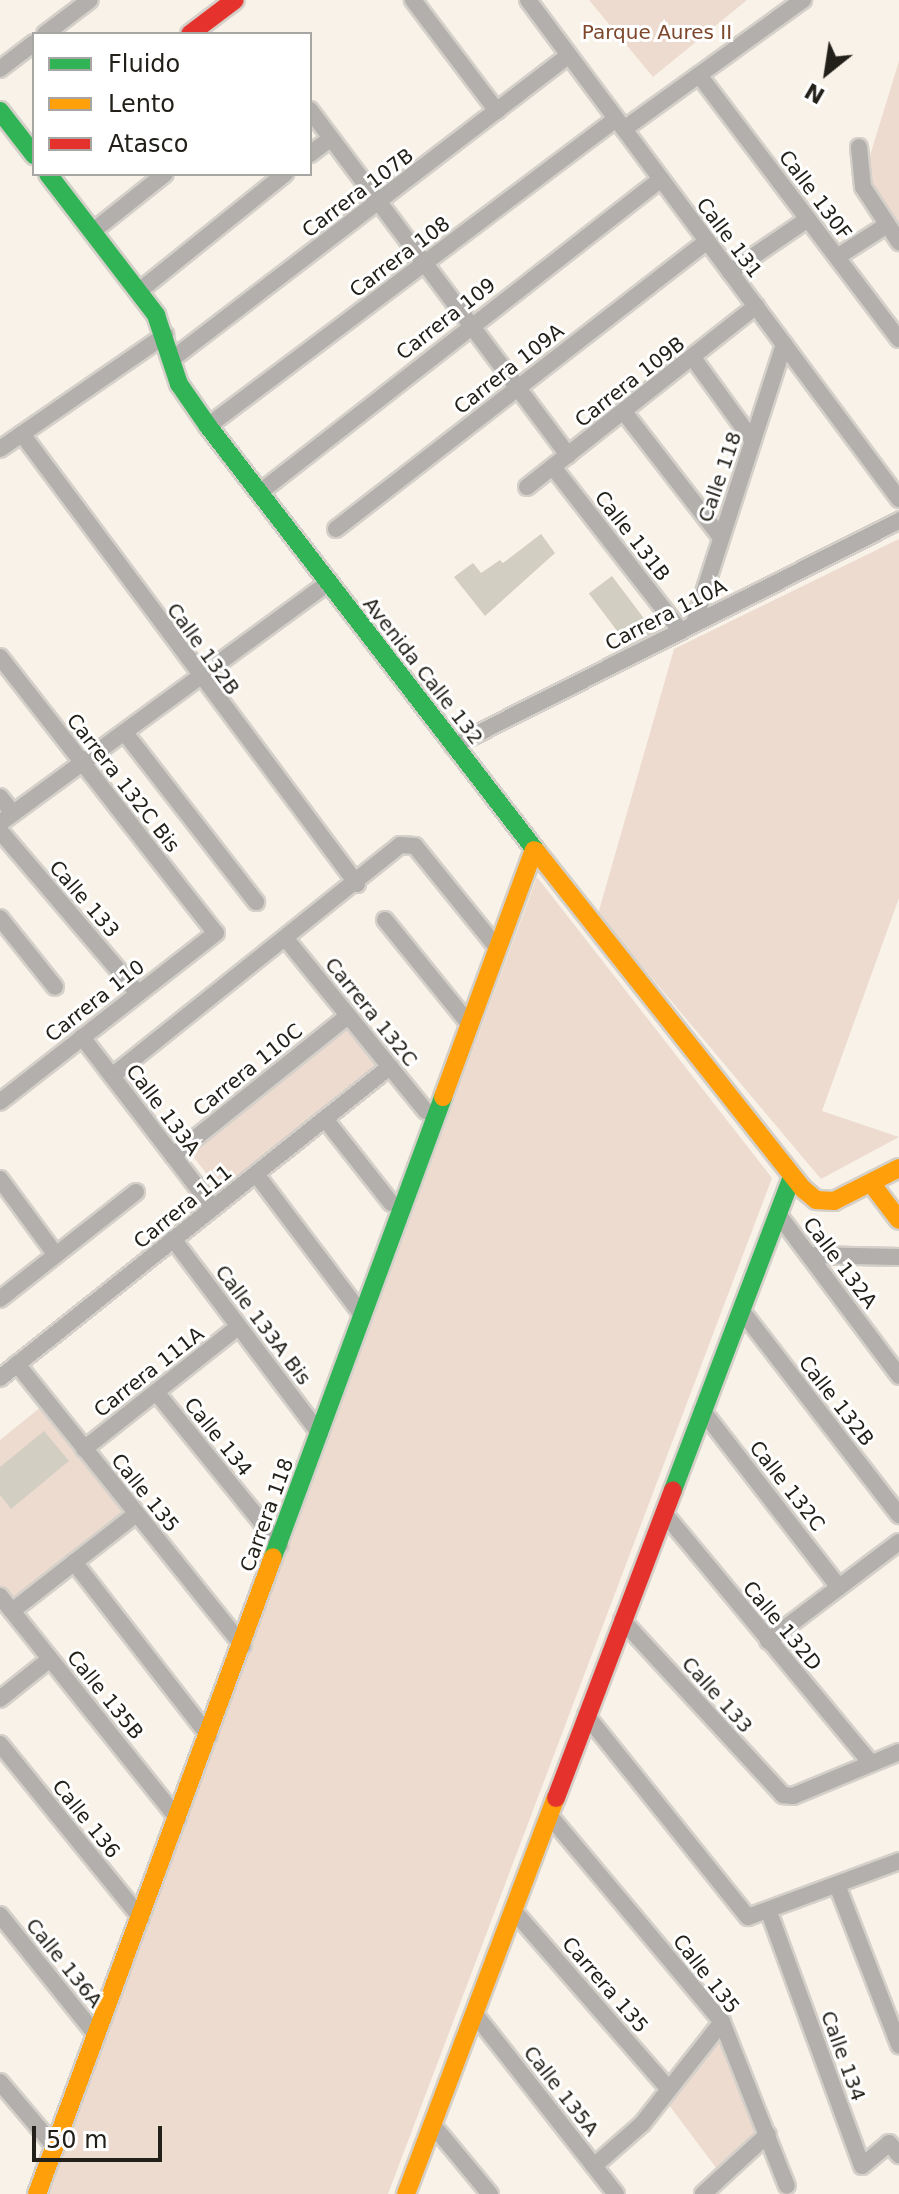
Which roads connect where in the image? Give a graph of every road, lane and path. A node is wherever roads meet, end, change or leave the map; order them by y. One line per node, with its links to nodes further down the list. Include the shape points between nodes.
1 (90, 0): 6 (street)
2 (235, 0): 7 (street)
3 (413, 0): 13 (street)
4 (528, 0): 9 (street, Calle 131)
5 (803, 0): 11 (street, Carrera 108)
6 (48, 32)
7 (193, 32)
8 (32, 45): 10 (street)
9 (569, 55): 13 (street, Carrera 107B); 15 (street, Calle 131)
10 (0, 69)
11 (699, 75): 15 (street, Carrera 108); 25 (street, Calle 130F)
12 (0, 111): 19 (street)
13 (497, 111): 24 (street, Carrera 107B)
14 (312, 113): 16 (street)
15 (620, 124): 23 (street, Calle 131); 31 (street, Carrera 108)
16 (331, 138): 18 (street); 24 (street)
17 (859, 147): 26 (street, via 863,187)
18 (312, 152)
19 (32, 153)
20 (50, 176): 27 (street, Avenida Calle 132)
21 (162, 176): 27 (street)
22 (283, 176): 33 (street)
23 (661, 179): 28 (street, Calle 131); 35 (street, Carrera 109)
24 (379, 202): 31 (street); 40 (street, Carrera 107B)
25 (808, 219): 30 (street, Calle 130F); 32 (street)
26 (887, 225): 29 (street); 30 (street)
27 (92, 232): 33 (street, Avenida Calle 132)
28 (707, 241): 32 (street, Calle 131); 41 (street, Carrera 109A)
29 (899, 242)
30 (837, 257): 37 (street, Calle 130F)
31 (425, 263): 35 (street); 43 (street, Carrera 108)
32 (730, 272): 34 (street, Calle 131)
33 (138, 292): 36 (street, Avenida Calle 132)
34 (756, 306): 38 (street, Calle 131); 39 (street, Carrera 109B)
35 (471, 325): 41 (street); 50 (street, Carrera 109)
36 (165, 335): 40 (street, Avenida Calle 132); 44 (street)
37 (899, 339)
38 (784, 344): 45 (street, Calle 118); 51 (street, Calle 131)
39 (693, 358): 42 (street, Carrera 109B); 45 (street)
40 (171, 360): 43 (street, Avenida Calle 132, via 179,384)
41 (517, 387): 47 (street); 53 (street, Carrera 109A)
42 (624, 412): 47 (street, Carrera 109B); 54 (street)
43 (208, 426): 50 (street, Avenida Calle 132)
44 (22, 434): 46 (street); 58 (street, Calle 132B)
45 (753, 441): 54 (street, Calle 118)
46 (0, 449)
47 (568, 455): 48 (street, Carrera 109B)
48 (553, 467): 49 (street, Carrera 109B); 56 (street, Calle 131B)
49 (527, 487)
50 (259, 493): 55 (street, Avenida Calle 132)
51 (899, 499)
52 (899, 521): 56 (street, Carrera 110A)
53 (336, 529)
54 (720, 536): 56 (street, Calle 118)
55 (328, 583): 58 (street); 60 (street, Avenida Calle 132)
56 (687, 626): 60 (street, Carrera 110A)
57 (0, 657): 61 (street, Carrera 132C Bis)
58 (200, 679): 59 (street); 66 (street, Calle 132B)
59 (125, 733): 61 (street); 67 (street)
60 (453, 746): 65 (street, Avenida Calle 132)
61 (80, 764): 63 (street); 70 (street, Carrera 132C Bis)
62 (0, 797): 63 (street)
63 (7, 818)
64 (0, 831): 74 (street, Calle 133)
65 (534, 850): 72 (street, Carrera 118); 86 (street, Avenida Calle 132)
66 (357, 884): 71 (street); 72 (street, via 407,843 415,846)
67 (256, 902)
68 (385, 920): 76 (street)
69 (3, 927): 73 (street)
70 (216, 933): 74 (street, Carrera 110)
71 (286, 939): 75 (street, Carrera 132C); 79 (street)
72 (498, 949): 76 (street, Carrera 118)
73 (55, 987)
74 (138, 993): 77 (street, Carrera 110)
75 (348, 1016): 78 (street, Carrera 132C); 83 (street, Carrera 110C)
76 (470, 1025): 100 (street, Carrera 118)
77 (82, 1037): 79 (street, Calle 133A); 80 (street, Carrera 110)
78 (390, 1067): 81 (street, Carrera 132C); 82 (street, Carrera 111)
79 (112, 1076): 83 (street, Calle 133A)
80 (0, 1102)
81 (426, 1111)
82 (325, 1119): 85 (street, Carrera 111); 90 (street)
83 (173, 1156): 91 (street, Calle 133A)
84 (899, 1168): 88 (street, Avenida Calle 132)
85 (256, 1174): 91 (street, Carrera 111); 100 (street)
86 (792, 1177): 88 (street, Avenida Calle 132, via 811,1198 828,1202); 92 (street)
87 (0, 1179): 95 (street)
88 (871, 1183): 93 (street)
89 (136, 1192): 95 (street)
90 (391, 1203)
91 (213, 1208): 94 (street, Carrera 111)
92 (778, 1214): 96 (street, Calle 132A); 99 (street)
93 (899, 1220)
94 (173, 1239): 101 (street, Calle 133A Bis); 102 (street, Carrera 111)
95 (56, 1255): 98 (street)
96 (809, 1255): 97 (street); 103 (street, Calle 132A)
97 (899, 1257)
98 (0, 1299)
99 (741, 1310): 106 (street); 111 (street, Calle 132B)
100 (363, 1316): 107 (street, Carrera 118)
101 (238, 1327): 105 (street, Carrera 111A); 107 (street, Calle 133A Bis)
102 (17, 1364): 104 (street, Carrera 111); 108 (street, Calle 135)
103 (899, 1376)
104 (0, 1378)
105 (156, 1392): 108 (street, Carrera 111A); 113 (street, Calle 134)
106 (702, 1410): 109 (street); 115 (street, Calle 132C)
107 (320, 1434): 113 (street, Carrera 118)
108 (84, 1449): 110 (street, Calle 135)
109 (664, 1513): 117 (street); 118 (street, Calle 132D)
110 (136, 1514): 114 (street); 119 (street, Calle 135)
111 (899, 1515)
112 (899, 1542): 115 (street)
113 (280, 1545): 119 (street, Carrera 118)
114 (74, 1562): 116 (street); 123 (street)
115 (839, 1587): 118 (street)
116 (4, 1602): 120 (street, Calle 135B)
117 (622, 1620): 122 (street); 126 (street, Calle 133, via 783,1795 793,1796)
118 (768, 1641): 126 (street, Calle 132D)
119 (243, 1646): 123 (street, Carrera 118)
120 (50, 1659): 121 (street); 128 (street, Calle 135B)
121 (0, 1699)
122 (586, 1715): 127 (street); 133 (street, Calle 134, via 744,1914)
123 (209, 1736): 128 (street, Carrera 118)
124 (0, 1744): 134 (street, Calle 136)
125 (899, 1752): 126 (street)
126 (871, 1763)
127 (549, 1815): 131 (street); 136 (street, Calle 135)
128 (178, 1819): 134 (street, Carrera 118)
129 (899, 1861): 130 (street)
130 (837, 1885): 133 (street); 138 (street)
131 (513, 1910): 135 (street); 140 (street, Carrera 135)
132 (0, 1915): 137 (street, Calle 136A)
133 (761, 1915): 144 (street, Calle 134, via 862,2166 889,2143)
134 (141, 1918): 137 (street, Carrera 118)
135 (474, 2013): 141 (street); 145 (street, Calle 135A)
136 (722, 2022): 140 (street); 142 (street, Calle 135)
137 (97, 2036): 143 (street, Carrera 118)
138 (899, 2045)
139 (0, 2082): 143 (street)
140 (667, 2087): 145 (street, via 642,2124)
141 (432, 2124): 148 (street); 149 (street)
142 (768, 2134): 146 (street, Calle 135); 151 (street)
143 (55, 2147): 147 (street, Carrera 118)
144 (899, 2155)
145 (594, 2166): 150 (street, Calle 135A)
146 (787, 2186)
147 (37, 2194)
148 (406, 2194)
149 (490, 2194)
150 (616, 2194)
151 (703, 2194)

